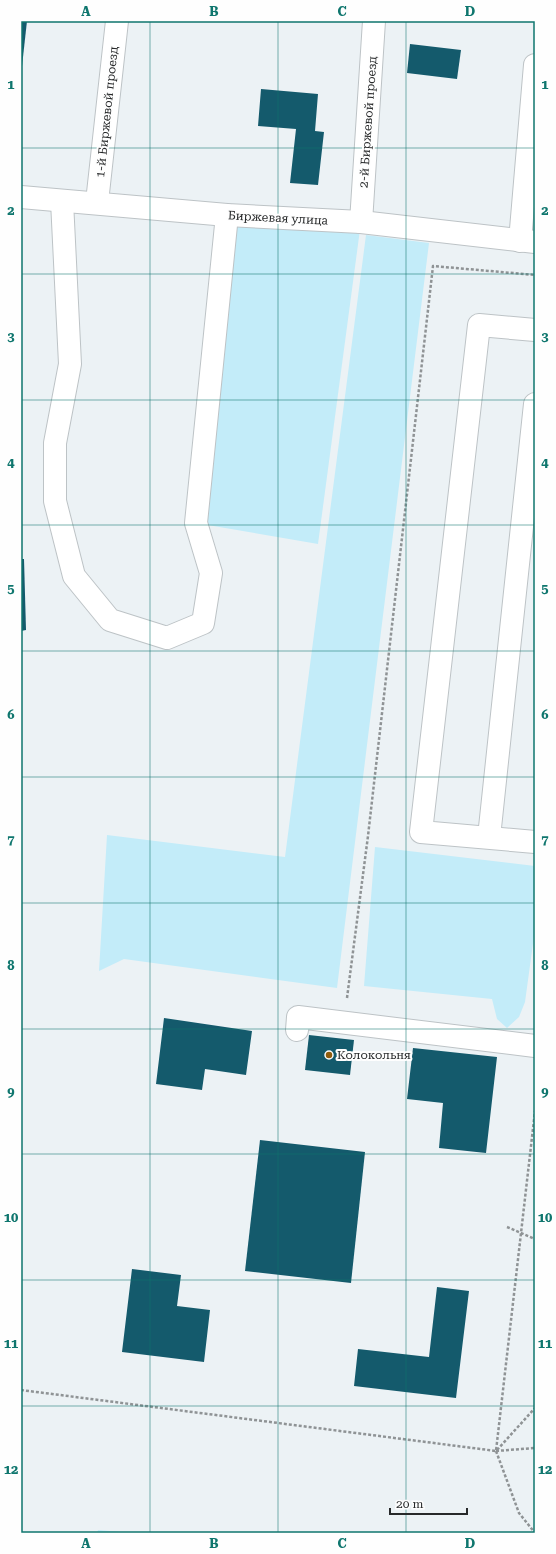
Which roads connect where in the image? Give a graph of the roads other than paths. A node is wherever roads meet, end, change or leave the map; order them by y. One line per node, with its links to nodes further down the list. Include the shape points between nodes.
1 (116, 21): 6 (street, 1-й Биржевой проезд)
2 (374, 21): 8 (street, 2-й Биржевой проезд)
3 (535, 65): 9 (street)
4 (21, 197): 5 (street, Биржевая улица)
5 (62, 201): 6 (street, Биржевая улица); 7 (street, via 70,364 55,443 55,501 74,576 110,620 167,638 202,623 211,573 196,522)
6 (97, 202): 7 (street, Биржевая улица)
7 (227, 215): 8 (street, Биржевая улица)
8 (361, 222): 9 (street, Биржевая улица)
9 (527, 242)
10 (535, 330): 12 (street, via 479,325 421,832)
11 (535, 404): 12 (street)
12 (489, 837): 13 (street)
13 (535, 842)
14 (297, 1030): 15 (street, via 298,1017)
15 (535, 1046)

